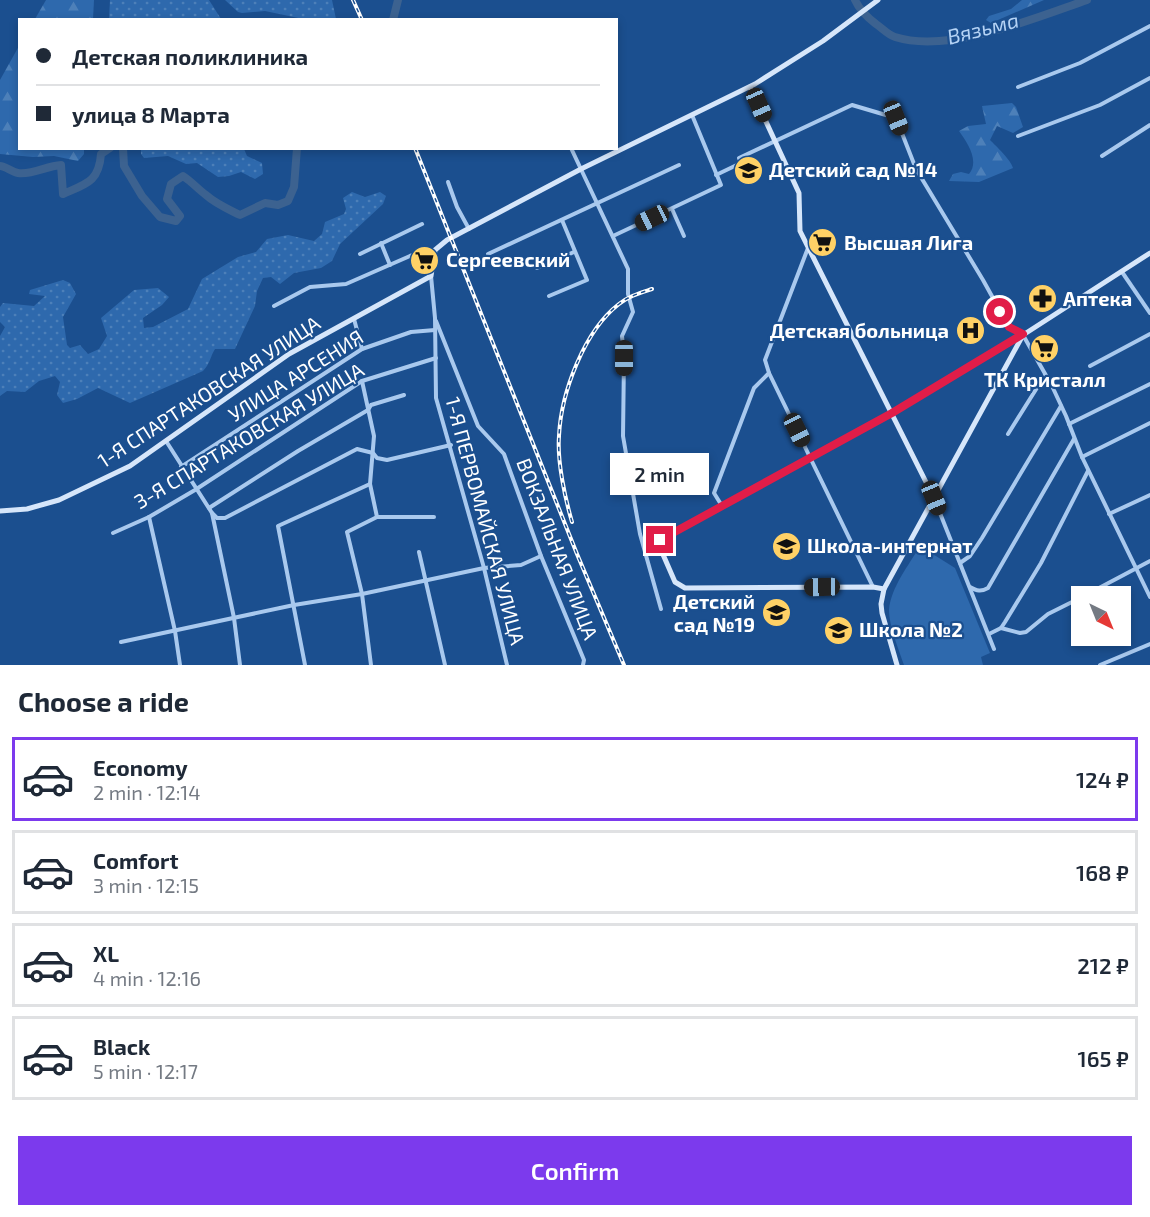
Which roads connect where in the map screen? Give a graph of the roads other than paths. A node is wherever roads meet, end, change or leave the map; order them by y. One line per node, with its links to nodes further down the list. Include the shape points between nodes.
1 (878, 0): 4 (street)
2 (1150, 26): 5 (street, via 1080,63)
3 (1150, 78): 8 (street, via 1100,105)
4 (750, 87): 6 (street); 9 (street)
5 (1018, 87)
6 (692, 114): 13 (street); 14 (street)
7 (1150, 125): 11 (street)
8 (1018, 136)
9 (774, 140): 14 (street, via 739,159 741,164); 24 (street, via 799,193 800,231); 40 (street, via 852,105 896,118 916,169 1009,327)
10 (573, 150): 13 (street)
11 (1102, 156)
12 (679, 165): 16 (street)
13 (581, 169): 16 (street); 20 (street)
14 (716, 175): 17 (street, via 721,186)
15 (448, 183): 20 (street)
16 (597, 203): 18 (street); 21 (street)
17 (672, 209): 21 (street); 22 (street)
18 (562, 220): 26 (street); 29 (street)
19 (422, 224): 23 (street)
20 (469, 229): 25 (street)
21 (613, 236): 91 (street, via 628,269 633,312 622,336 623,436 640,534)
22 (684, 236)
23 (381, 243): 28 (street); 30 (street)
24 (808, 247): 45 (street, via 765,360); 52 (street)
25 (435, 250): 30 (street); 33 (street)
26 (574, 252): 31 (street); 34 (street, via 587,280)
27 (1150, 253): 32 (street)
28 (360, 254)
29 (488, 254)
30 (390, 265): 35 (street, via 346,284 310,286)
31 (537, 268)
32 (1122, 272): 36 (street); 40 (street)
33 (431, 276): 37 (street, 1-Я ПЕРВОМАЙСКАЯ УЛИЦА); 38 (street, 1-Я СПАРТАКОВСКАЯ УЛИЦА)
34 (549, 296)
35 (273, 306)
36 (1150, 313)
37 (435, 318): 39 (street, 1-Я ПЕРВОМАЙСКАЯ УЛИЦА); 77 (street, ВОКЗАЛЬНАЯ УЛИЦА, via 478,426 504,454)
38 (354, 319): 42 (street); 57 (street, 1-Я СПАРТАКОВСКАЯ УЛИЦА, via 289,354)
39 (435, 330): 42 (street, УЛИЦА АРСЕНИЯ, via 411,332); 43 (street, 1-Я ПЕРВОМАЙСКАЯ УЛИЦА)
40 (1023, 334): 46 (street); 52 (street); 67 (street)
41 (1150, 334): 44 (street)
42 (362, 349): 62 (street, УЛИЦА АРСЕНИЯ)
43 (436, 358): 47 (street, 3-Я СПАРТАКОВСКАЯ УЛИЦА); 58 (street, 1-Я ПЕРВОМАЙСКАЯ УЛИЦА, via 436,398)
44 (1090, 366)
45 (769, 373): 61 (street); 68 (street, via 754,388 714,493)
46 (1045, 374): 50 (street); 55 (street)
47 (362, 381): 51 (street); 65 (street, 3-Я СПАРТАКОВСКАЯ УЛИЦА)
48 (1150, 384): 54 (street)
49 (405, 395): 51 (street, via 371,405)
50 (1061, 405): 54 (street); 79 (street, via 982,538)
51 (368, 410): 59 (street); 70 (street, via 298,451)
52 (892, 413): 61 (street); 67 (street)
53 (1150, 423): 60 (street)
54 (1069, 424): 56 (street)
55 (1008, 434)
56 (1074, 438): 60 (street); 85 (street, via 988,588 976,591)
57 (166, 441): 62 (street); 69 (street, 1-Я СПАРТАКОВСКАЯ УЛИЦА, via 130,466 59,500)
58 (450, 445): 59 (street, via 387,460); 80 (street, 1-Я ПЕРВОМАЙСКАЯ УЛИЦА)
59 (373, 453): 64 (street); 70 (street, via 357,449 225,518 217,518)
60 (1082, 457): 63 (street)
61 (810, 458): 68 (street); 83 (street)
62 (181, 467): 65 (street)
63 (1088, 471): 71 (street); 93 (street, via 1041,563)
64 (370, 484): 73 (street); 90 (street, via 278,526)
65 (195, 490): 70 (street); 72 (street, 3-Я СПАРТАКОВСКАЯ УЛИЦА)
66 (1150, 495): 71 (street)
67 (934, 498): 79 (street); 86 (street)
68 (722, 506): 83 (street, via 660,540 658,546 675,582 685,588)
69 (0, 511)
70 (210, 511): 92 (street)
71 (1109, 514): 81 (street)
72 (149, 517): 75 (street, 3-Я СПАРТАКОВСКАЯ УЛИЦА); 94 (street)
73 (377, 517): 74 (street); 87 (street, via 347,532)
74 (434, 518)
75 (113, 532)
76 (419, 552): 82 (street)
77 (541, 556): 80 (street, via 521,565); 105 (street, ВОКЗАЛЬНАЯ УЛИЦА)
78 (1150, 561): 81 (street)
79 (960, 563): 85 (street)
80 (484, 568): 82 (street); 104 (street, 1-Я ПЕРВОМАЙСКАЯ УЛИЦА)
81 (1136, 568): 84 (street); 88 (street)
82 (427, 580): 87 (street); 103 (street)
83 (873, 586): 86 (street)
84 (1102, 586)
85 (969, 587): 95 (street)
86 (884, 589): 106 (street, via 882,613)
87 (362, 594): 90 (street); 102 (street)
88 (1150, 597)
89 (1071, 602): 93 (street, via 1026,632)
90 (294, 605): 92 (street); 101 (street)
91 (661, 609)
92 (234, 618): 94 (street); 100 (street)
93 (1001, 628): 95 (street)
94 (175, 631): 96 (street); 99 (street)
95 (989, 634): 98 (street)
96 (121, 642)
97 (1150, 644): 107 (street)
98 (994, 649)
99 (180, 665)
100 (240, 665)
101 (305, 665)
102 (371, 665)
103 (445, 665)
104 (507, 665)
105 (583, 665)
106 (897, 665)
107 (1100, 665)

